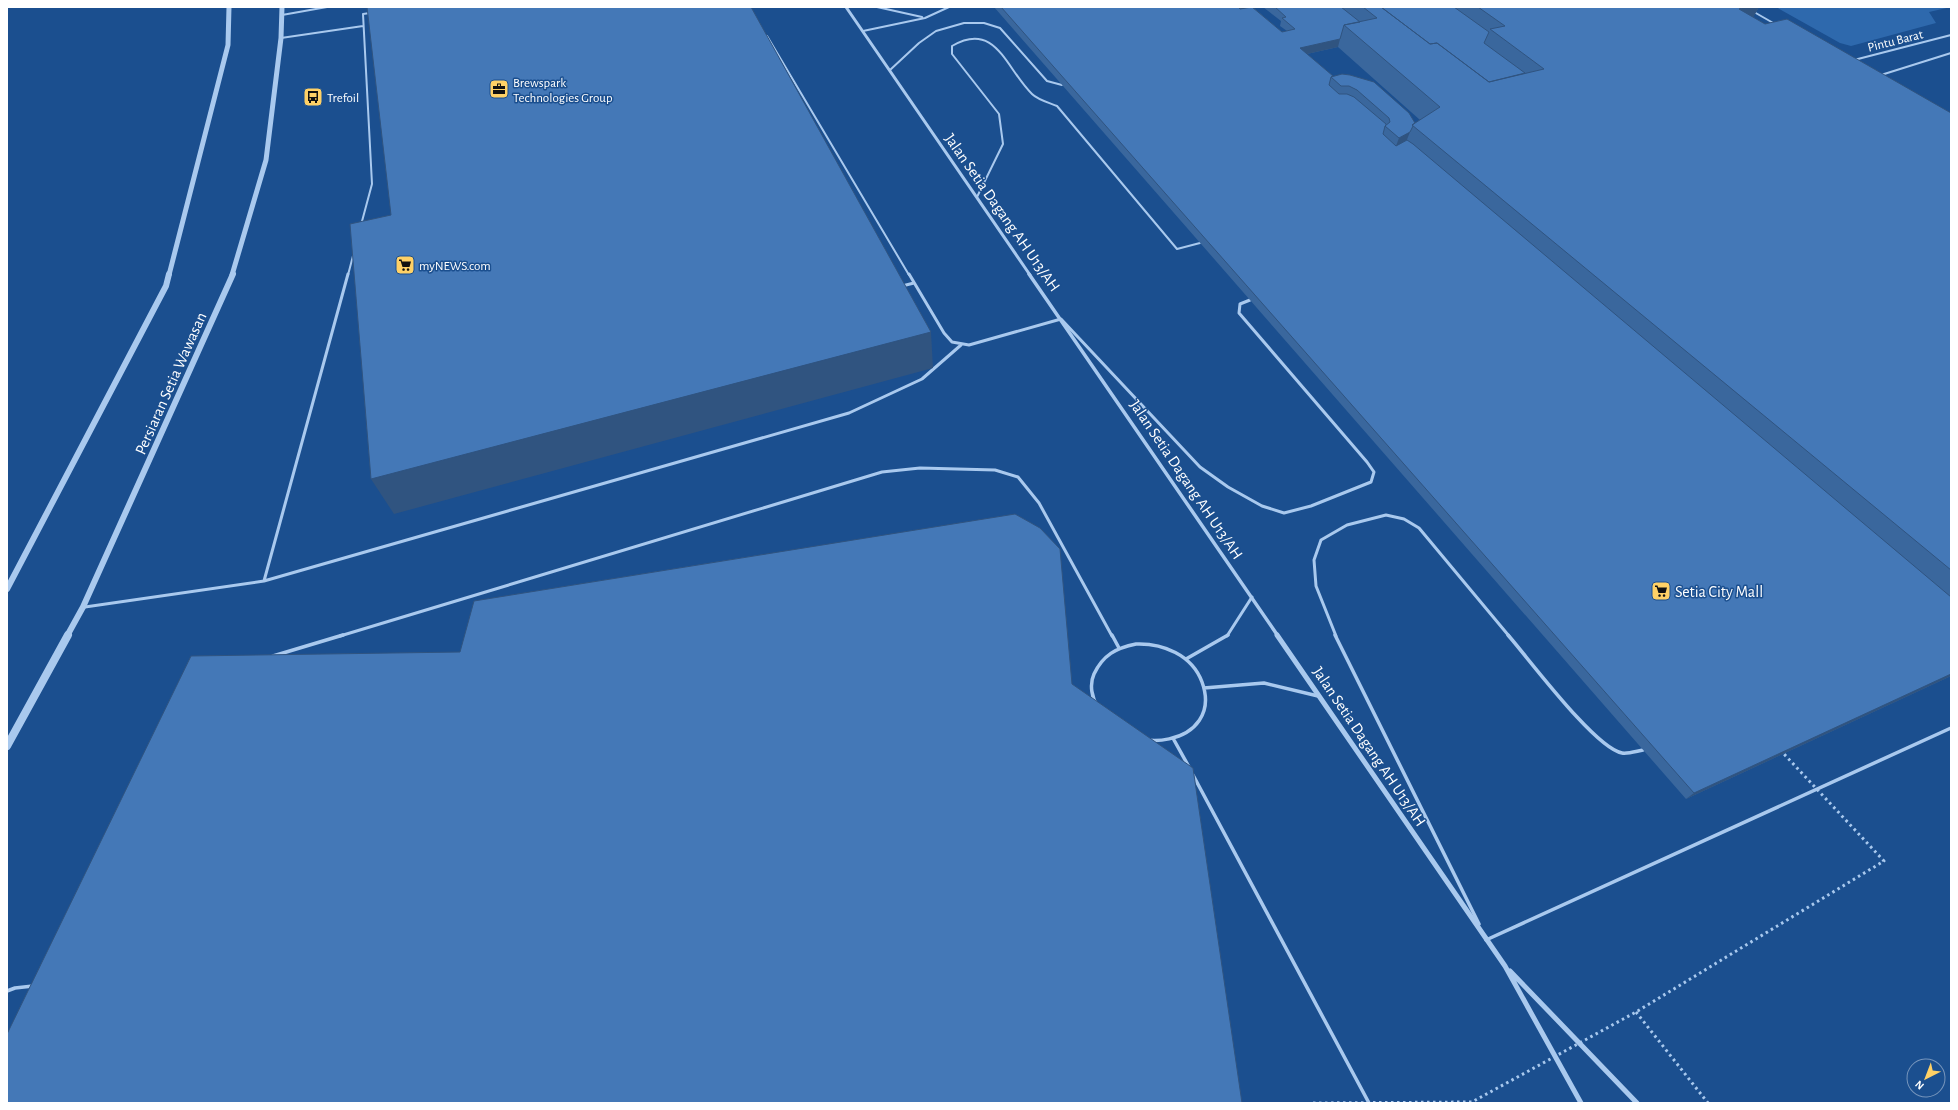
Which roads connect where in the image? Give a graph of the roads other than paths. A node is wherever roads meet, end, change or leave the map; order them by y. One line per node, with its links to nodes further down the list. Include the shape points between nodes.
1 (229, 7): 32 (street, via 228,44 166,286)
2 (282, 7): 9 (street, Persiaran Setia Wawasan)
3 (327, 7): 9 (lane)
4 (846, 7): 13 (street, Jalan Setia Dagang AH U13/AH)
5 (877, 7): 10 (lane)
6 (949, 7): 10 (lane)
7 (1752, 11): 12 (lane)
8 (376, 12): 11 (lane, via 363,14)
9 (282, 15): 16 (street, Persiaran Setia Wawasan)
10 (925, 18): 13 (lane)
11 (363, 26): 16 (lane); 23 (lane, via 372,184)
12 (1778, 26)
13 (863, 31): 19 (street, Jalan Setia Dagang AH U13/AH)
14 (766, 34): 26 (lane)
15 (1951, 35): 18 (lane, Pintu Barat)
16 (281, 38): 34 (street, Persiaran Setia Wawasan, via 266,160 235,269)
17 (1951, 53): 20 (lane, Pintu Barat)
18 (1851, 61)
19 (890, 70): 21 (lane, via 930,34 945,28 982,22 992,23 1000,28 1047,81); 22 (street, Jalan Setia Dagang AH U13/AH)
20 (1877, 76)
21 (1062, 85)
22 (977, 197): 24 (lane, via 1003,144 999,114 952,54 952,46 964,38 982,37 990,42 1033,95 1057,106 1177,249); 29 (street, Jalan Setia Dagang AH U13/AH)
23 (360, 228)
24 (1200, 243)
25 (354, 250): 31 (lane)
26 (914, 283): 27 (lane); 30 (lane, via 948,338)
27 (899, 286)
28 (1250, 300): 29 (lane, via 1240,304 1239,313 1367,462 1374,472 1371,482 1311,506 1284,512 1262,506 1228,487 1200,467)
29 (1061, 319): 30 (lane, via 969,345); 33 (street, Jalan Setia Dagang AH U13/AH)
30 (961, 345): 31 (lane, via 922,379 849,413)
31 (264, 580): 34 (lane)
32 (7, 589)
33 (1252, 597): 37 (lane, via 1228,635); 39 (street, Jalan Setia Dagang AH U13/AH)
34 (83, 607): 42 (street, Persiaran Setia Wawasan)
35 (1119, 648): 36 (lane, via 1039,502 1018,477 995,470 920,468 882,472); 37 (lane, via 1153,644 1171,650); 41 (lane, via 1105,658 1095,670 1092,687 1094,704 1103,719 1118,732 1135,741 1155,743)
36 (265, 658)
37 (1186, 660): 38 (lane, via 1198,672)
38 (1204, 688): 39 (lane, via 1264,682); 41 (lane, via 1206,704 1201,719 1190,732)
39 (1320, 696): 44 (street, Jalan Setia Dagang AH U13/AH)
40 (1951, 728): 44 (lane)
41 (1174, 740): 48 (lane)
42 (7, 746)
43 (1643, 750): 44 (lane, via 1622,753 1589,731 1419,528 1404,519 1386,515 1347,525 1321,540 1314,560 1316,586 1335,634)
44 (1487, 940): 45 (street, Jalan Setia Dagang AH U13/AH)
45 (1505, 966): 49 (street, Jalan Setia Dagang AH U13/AH); 50 (street, Jalan Setia Dagang AH U13/AH)
46 (40, 987): 47 (lane, via 34,985)
47 (7, 991)
48 (1369, 1103)
49 (1581, 1103)
50 (1637, 1103)

